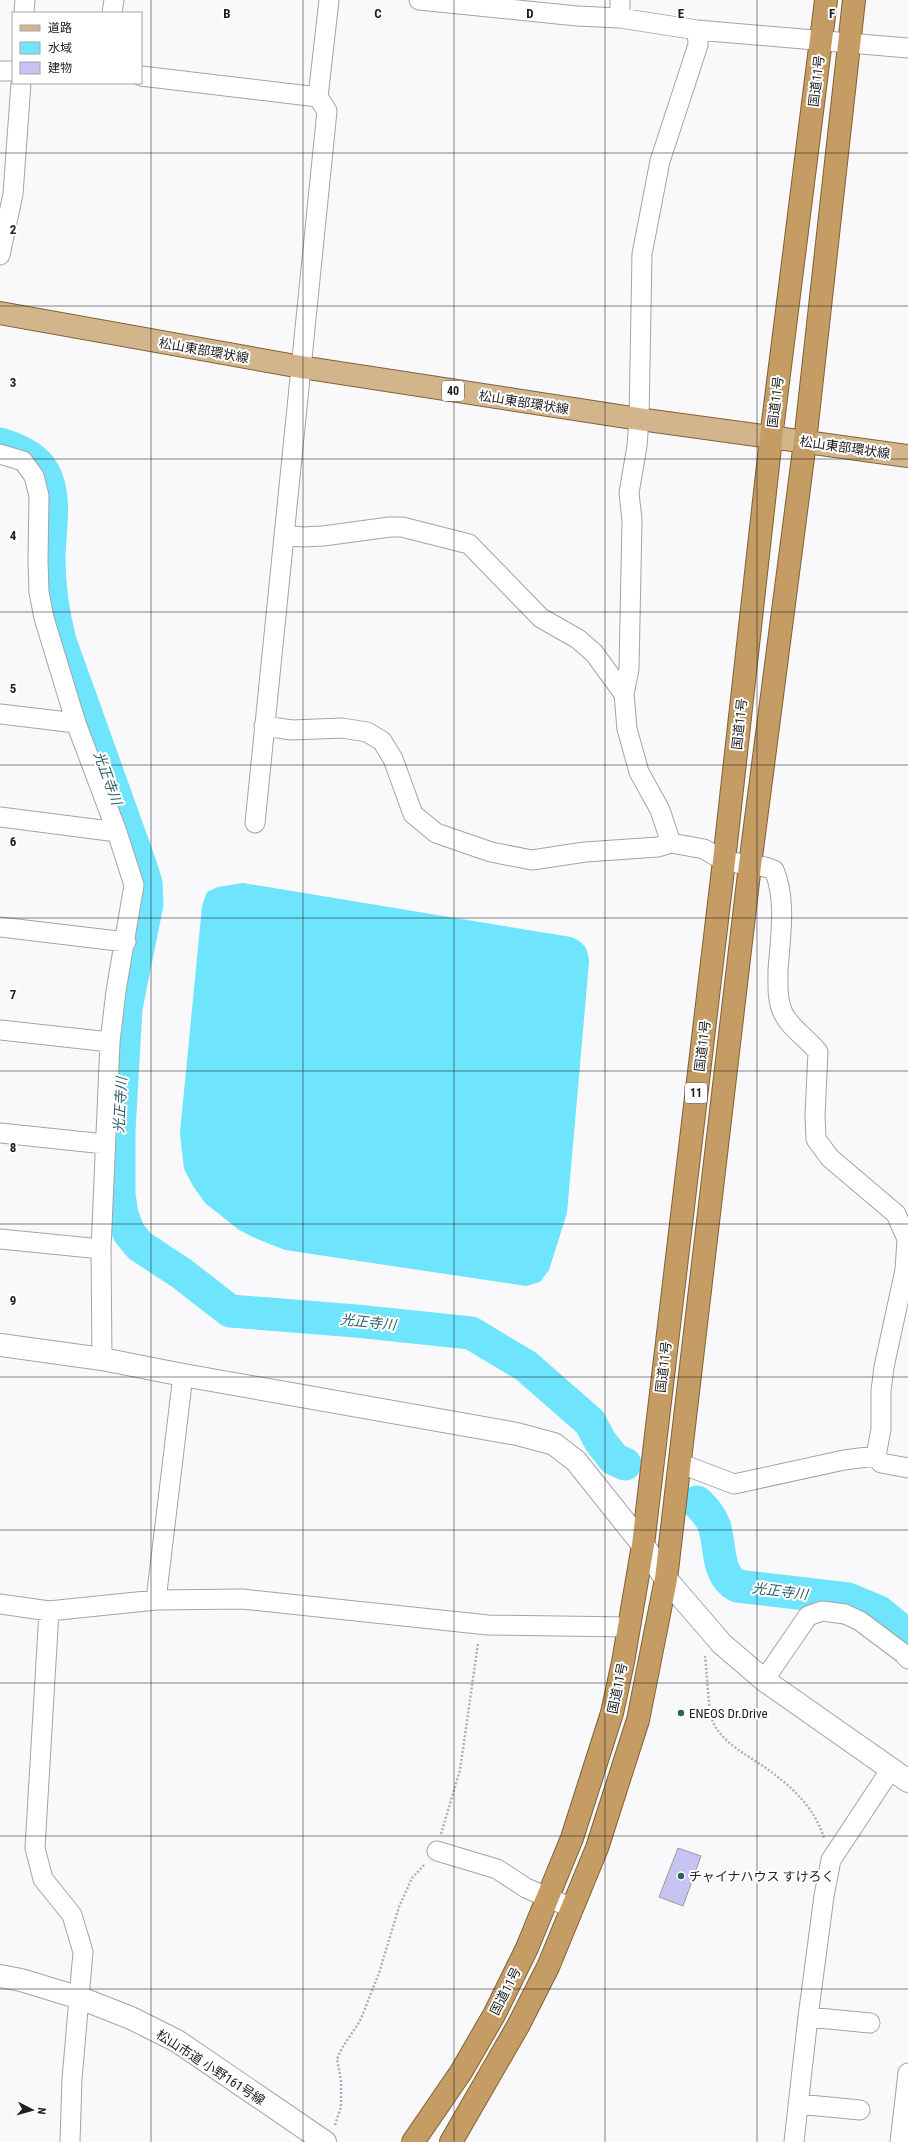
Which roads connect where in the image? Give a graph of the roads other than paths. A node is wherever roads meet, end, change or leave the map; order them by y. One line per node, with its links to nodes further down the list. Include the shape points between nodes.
1 (25, 0): 8 (street)
2 (114, 0): 9 (street)
3 (329, 0): 18 (street)
4 (419, 0): 7 (street, via 569,15)
5 (826, 0): 11 (highway, 国道11号 / 11)
6 (854, 0): 12 (highway, 国道11号 / 11)
7 (620, 9): 10 (street)
8 (24, 12)
9 (112, 12)
10 (697, 30): 11 (street); 22 (street, via 698,45 660,161 642,254)
11 (821, 40): 12 (street); 23 (highway, 国道11号 / 11)
12 (848, 43): 13 (street); 24 (highway, 国道11号 / 11)
13 (908, 48)
14 (0, 71): 15 (street)
15 (12, 71)
16 (142, 76): 18 (street)
17 (21, 84): 19 (street, via 13,194)
18 (318, 97): 21 (street, via 327,111)
19 (0, 255)
20 (0, 313): 21 (main road, 松山東部環状線 / 40)
21 (301, 367): 22 (main road, 松山東部環状線 / 40); 27 (street)
22 (639, 420): 23 (main road, 松山東部環状線 / 40); 28 (street, via 629,493 632,520 629,669)
23 (771, 438): 24 (main road, 松山東部環状線 / 40); 36 (highway, 国道11号 / 11)
24 (805, 442): 26 (main road, 松山東部環状線 / 40); 37 (highway, 国道11号 / 11)
25 (0, 454): 30 (street, via 23,461 34,476 39,496 39,592 44,618)
26 (908, 456)
27 (284, 535): 28 (street, via 323,536 402,527 469,544 541,618 578,640 594,653); 31 (street)
28 (624, 694): 35 (street, via 627,730 639,772 660,810)
29 (0, 714): 30 (street)
30 (76, 723): 34 (street)
31 (264, 726): 33 (street); 35 (street, via 292,730 342,728 367,732 382,741 414,814 436,833 491,852 532,860 585,852 658,847)
32 (0, 817): 34 (street)
33 (255, 823)
34 (117, 832): 39 (street, via 134,885)
35 (671, 843): 36 (street, via 704,849)
36 (724, 861): 37 (street); 52 (highway, 国道11号 / 11)
37 (750, 865): 49 (street, via 774,870 778,880 781,903 778,996 784,1015 791,1025 818,1052 816,1139 830,1158 896,1214 907,1238 905,1270 884,1368 881,1429); 50 (highway, 国道11号 / 11)
38 (0, 927): 39 (street)
39 (126, 942): 41 (street, via 116,991)
40 (0, 1030): 41 (street)
41 (110, 1042): 43 (street)
42 (0, 1133): 43 (street)
43 (105, 1144): 45 (street)
44 (0, 1239): 45 (street)
45 (101, 1249): 47 (street)
46 (0, 1345): 47 (street)
47 (102, 1359): 48 (street)
48 (183, 1375): 52 (street, via 517,1434 554,1444 576,1461); 54 (street)
49 (876, 1456): 50 (street, via 844,1460 734,1484); 51 (street, via 881,1463)
50 (679, 1463): 53 (highway, 国道11号 / 11)
51 (908, 1468)
52 (643, 1545): 53 (street); 57 (highway, 国道11号 / 11)
53 (666, 1579): 59 (street, via 722,1644); 63 (highway, 国道11号 / 11, via 638,1720 597,1848)
54 (156, 1600): 56 (street); 57 (street, via 242,1599 488,1625)
55 (0, 1604): 56 (street)
56 (49, 1611): 65 (street, via 35,1848 43,1880 72,1915 83,1952)
57 (628, 1627): 62 (highway, 国道11号 / 11, via 612,1713 572,1838)
58 (908, 1660): 59 (street, via 904,1654 860,1621 845,1614 822,1611 808,1616)
59 (764, 1680): 60 (street)
60 (899, 1775): 66 (street, via 831,1860)
61 (437, 1851): 62 (street, via 496,1869)
62 (548, 1898): 63 (street); 73 (highway, 国道11号 / 11, via 494,2015 461,2072)
63 (572, 1908): 74 (highway, 国道11号 / 11, via 548,1967 518,2026)
64 (0, 1976): 65 (street, 松山市道 小野161号線)
65 (80, 1998): 71 (street, 松山市道 小野161号線, via 131,2018 177,2041); 72 (street, via 72,2079)
66 (808, 2017): 67 (street); 69 (street)
67 (870, 2023)
68 (908, 2073): 76 (street)
69 (798, 2104): 70 (street); 75 (street)
70 (860, 2110)
71 (330, 2134)
72 (70, 2142)
73 (413, 2142)
74 (451, 2142)
75 (794, 2142)
76 (900, 2142)

